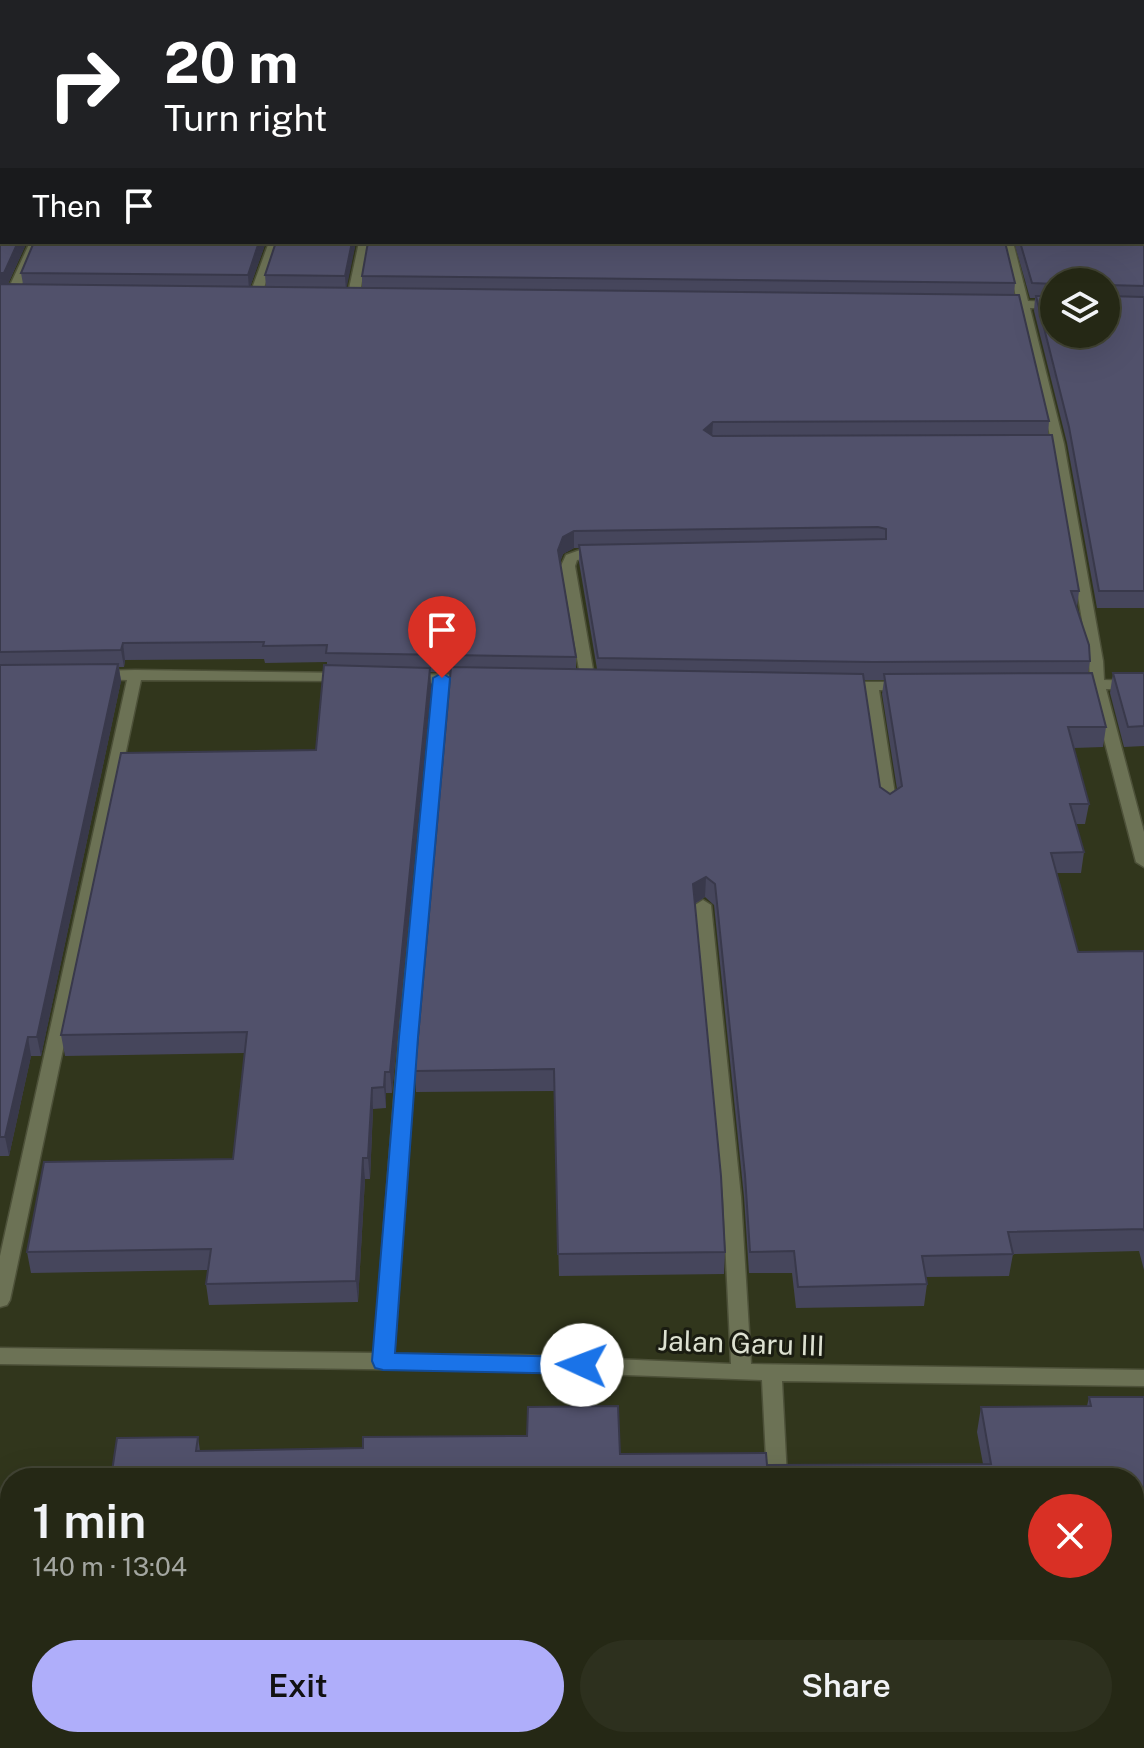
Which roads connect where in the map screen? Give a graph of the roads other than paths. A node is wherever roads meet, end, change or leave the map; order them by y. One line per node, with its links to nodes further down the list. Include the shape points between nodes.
1 (34, 244): 5 (street)
2 (273, 244): 8 (street)
3 (364, 244): 11 (street)
4 (1008, 244): 14 (street)
5 (6, 294): 6 (street)
6 (28, 294)
7 (241, 294): 8 (street)
8 (256, 294): 9 (street)
9 (270, 295)
10 (339, 297): 11 (street)
11 (353, 298): 12 (street)
12 (369, 298)
13 (991, 304): 14 (street)
14 (1023, 304): 15 (street); 16 (street)
15 (1040, 305)
16 (1058, 444): 17 (street); 27 (street)
17 (1042, 445)
18 (610, 553): 25 (street, via 580,554 568,566)
19 (135, 674): 20 (street); 21 (street); 35 (street)
20 (75, 675)
21 (364, 677)
22 (395, 677): 23 (street)
23 (442, 678): 24 (street); 37 (street)
24 (485, 679)
25 (588, 681)
26 (1052, 684): 27 (street)
27 (1097, 684): 28 (street); 33 (street)
28 (1144, 685)
29 (824, 686): 31 (street)
30 (916, 686): 31 (street)
31 (871, 687): 32 (street)
32 (889, 807)
33 (1144, 862)
34 (703, 905): 38 (street, via 732,1197)
35 (0, 1300)
36 (0, 1356): 37 (street, Jalan Garu III)
37 (383, 1361): 38 (street, Jalan Garu III)
38 (741, 1371): 39 (street, Jalan Garu III)
39 (772, 1373): 40 (street, Jalan Garu III); 41 (street)
40 (1144, 1378)
41 (777, 1468)

